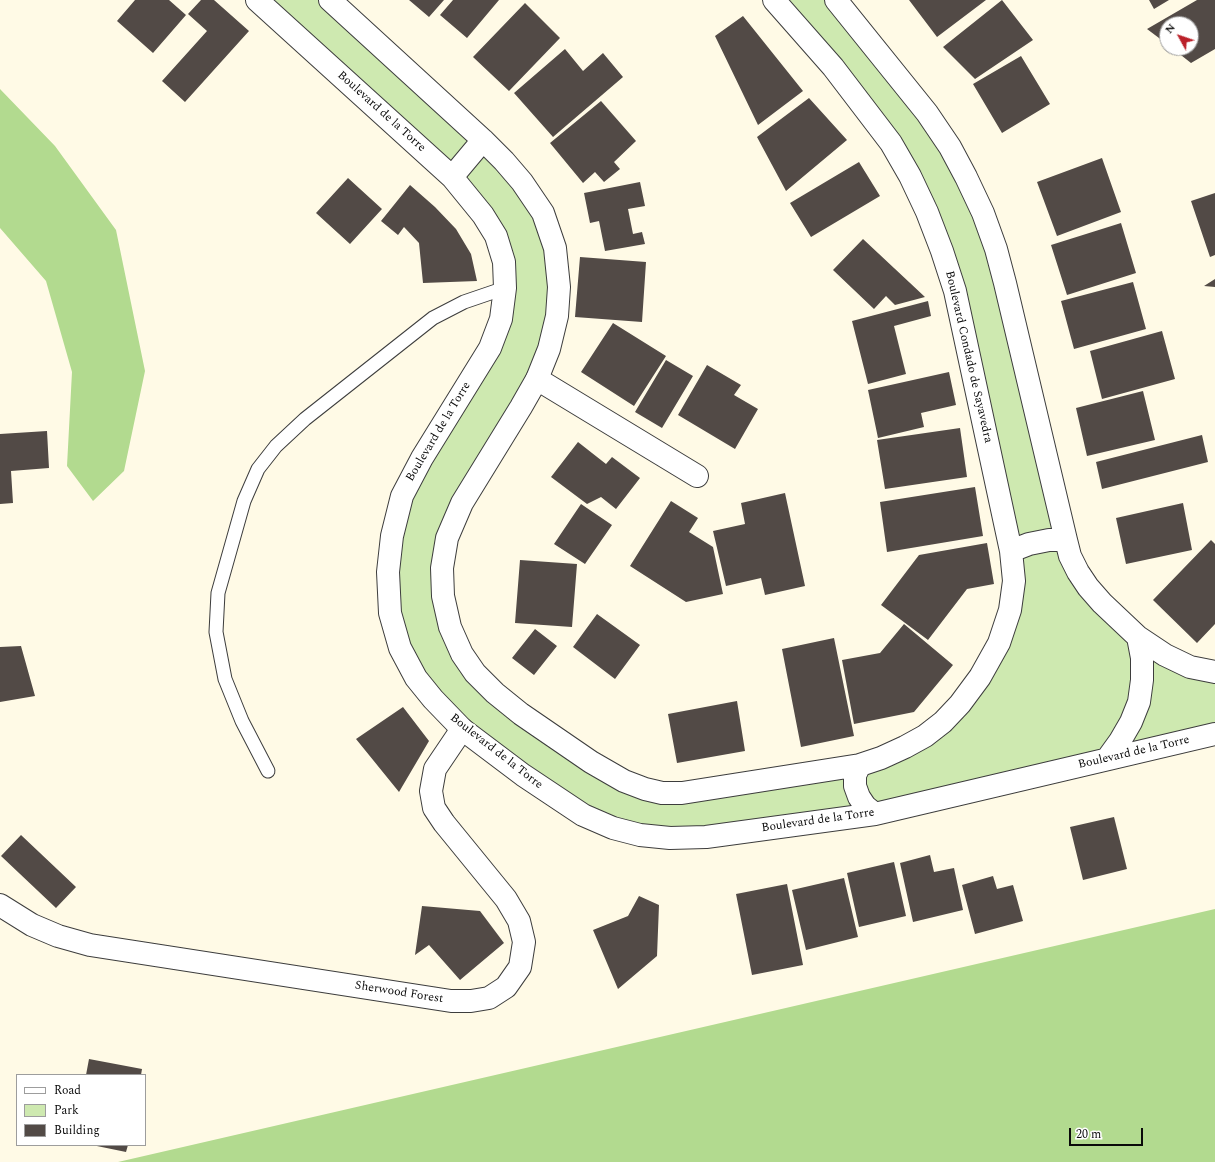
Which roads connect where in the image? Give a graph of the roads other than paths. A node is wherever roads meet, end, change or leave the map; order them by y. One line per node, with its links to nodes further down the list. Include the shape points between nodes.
1 (257, 0): 6 (street, Boulevard de la Torre)
2 (330, 0): 5 (street)
3 (774, 0): 11 (street, Boulevard Condado de Sayavedra, via 833,67 891,143 927,212 955,291)
4 (836, 0): 10 (street, via 927,113 950,147 983,213 1005,283)
5 (483, 140): 6 (street); 8 (street, via 522,182 542,213 555,248 559,287 557,316 549,349)
6 (452, 177): 7 (street, Boulevard de la Torre, via 483,215 496,236 504,262)
7 (505, 288): 14 (street, Boulevard de la Torre, via 500,319 490,348 422,458 402,496 392,536 388,572 390,612 400,648 416,678 433,700); 18 (lane, via 464,302 433,318 305,419 276,446 258,469 244,501 218,593 216,632 225,679 242,722)
8 (537, 379): 9 (street); 17 (street, via 462,503 447,538 442,568 443,596 450,627 462,654 475,673 495,694 521,714 591,762 624,781 645,789 662,793 682,793)
9 (697, 476)
10 (1066, 540): 11 (street, via 1049,540); 12 (street, via 1070,556 1088,588)
11 (1011, 551): 17 (street, via 1014,581 1010,610 999,643 980,677 960,704 925,736 881,758)
12 (1138, 637): 13 (street, via 1165,655 1190,667); 16 (street, via 1142,658 1139,702 1131,722)
13 (1215, 672)
14 (462, 729): 19 (street, Boulevard de la Torre, via 523,775 583,815 613,828 640,835 670,838 706,837); 20 (street, Sherwood Forest, via 435,768 431,790 434,808 506,899 519,921 524,942 520,967 506,987 489,998 451,1001 90,945 32,925)
15 (1215, 734): 16 (street, Boulevard de la Torre)
16 (1107, 759): 19 (street, Boulevard de la Torre)
17 (860, 764): 19 (street, via 855,775 855,786 859,797)
18 (268, 771)
19 (875, 814)
20 (0, 905)

